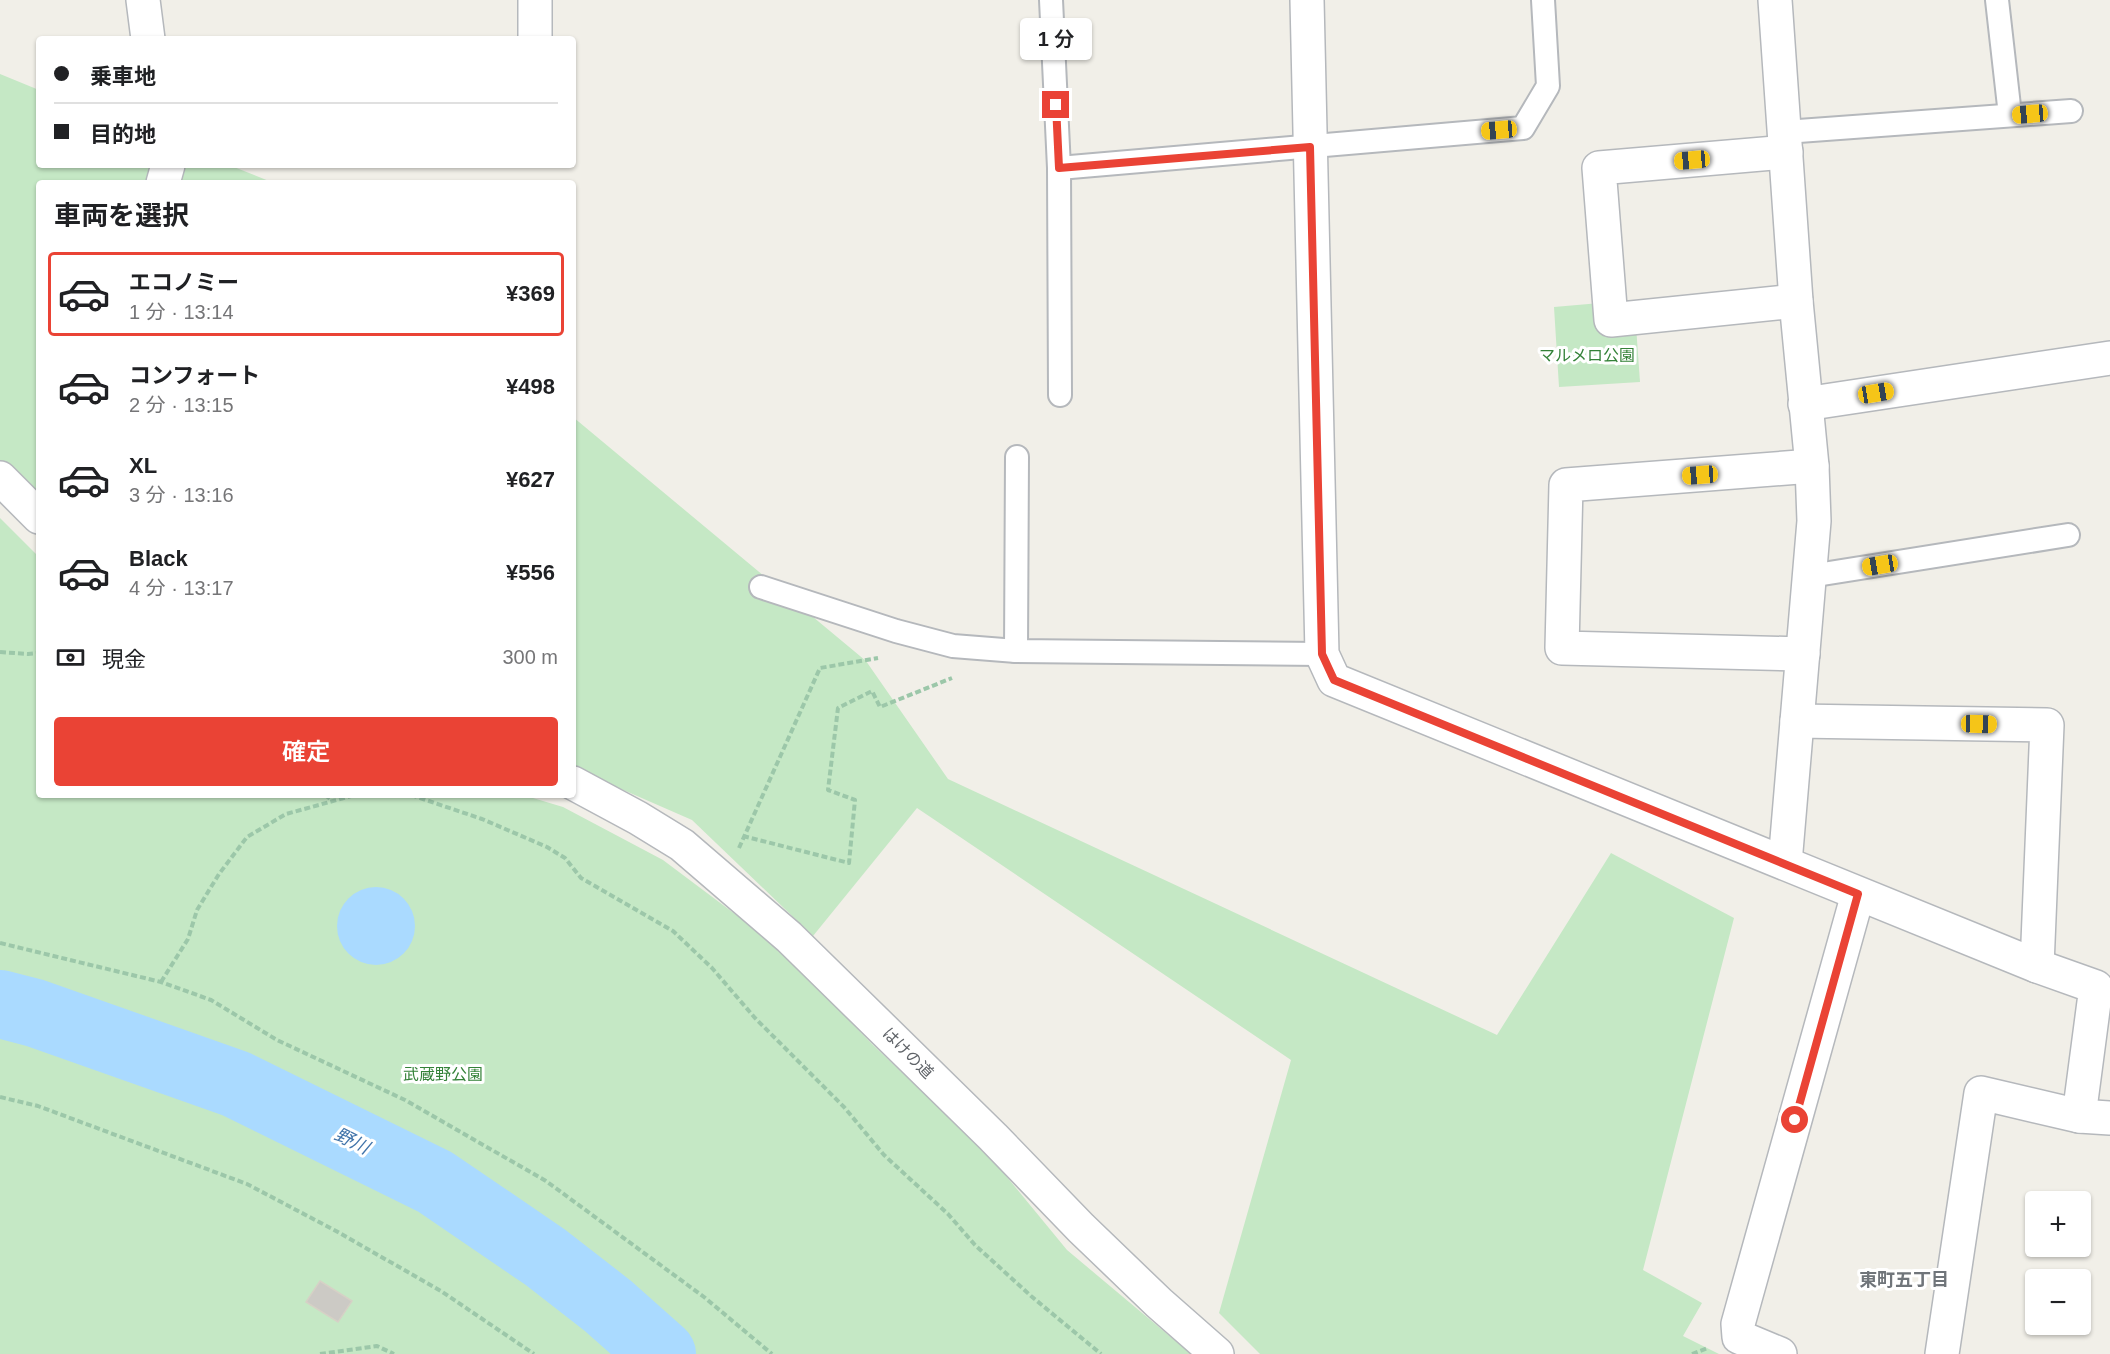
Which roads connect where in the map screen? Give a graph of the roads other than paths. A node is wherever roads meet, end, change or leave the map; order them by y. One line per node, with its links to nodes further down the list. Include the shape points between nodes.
1 (143, 0): 8 (street)
2 (534, 0): 9 (street)
3 (1051, 0): 14 (lane)
4 (1307, 0): 13 (street)
5 (1543, 0): 13 (lane, via 1548,86 1523,128)
6 (1775, 0): 12 (street)
7 (1997, 0): 11 (lane)
8 (148, 36)
9 (535, 36)
10 (2071, 111): 11 (lane)
11 (2010, 115): 12 (lane)
12 (1785, 142): 15 (street); 15 (street, via 1599,168 1611,320)
13 (1310, 147): 14 (lane); 27 (street)
14 (1059, 168): 17 (lane)
15 (1796, 301): 18 (street)
16 (2110, 358): 18 (street)
17 (1060, 395)
18 (1805, 404): 20 (street)
19 (1017, 457): 26 (lane)
20 (1812, 466): 24 (street); 28 (street, via 1566,485 1562,648)
21 (0, 478): 22 (street)
22 (36, 514)
23 (2068, 535): 24 (lane)
24 (1810, 576): 28 (street)
25 (761, 587): 26 (lane, via 953,646)
26 (1016, 651): 27 (lane)
27 (1322, 654): 31 (street, via 1334,680)
28 (1803, 654): 29 (street)
29 (1797, 721): 31 (street); 33 (street, via 2047,725)
30 (576, 785): 35 (street, はけの道, via 682,845 789,937 1159,1304)
31 (1785, 863): 32 (street)
32 (1858, 894): 33 (street); 36 (street, via 1738,1324 1739,1337)
33 (2037, 966): 34 (street, via 2096,987)
34 (2094, 1117): 37 (street, via 1981,1093)
35 (1217, 1354)
36 (1780, 1354)
37 (1942, 1354)

